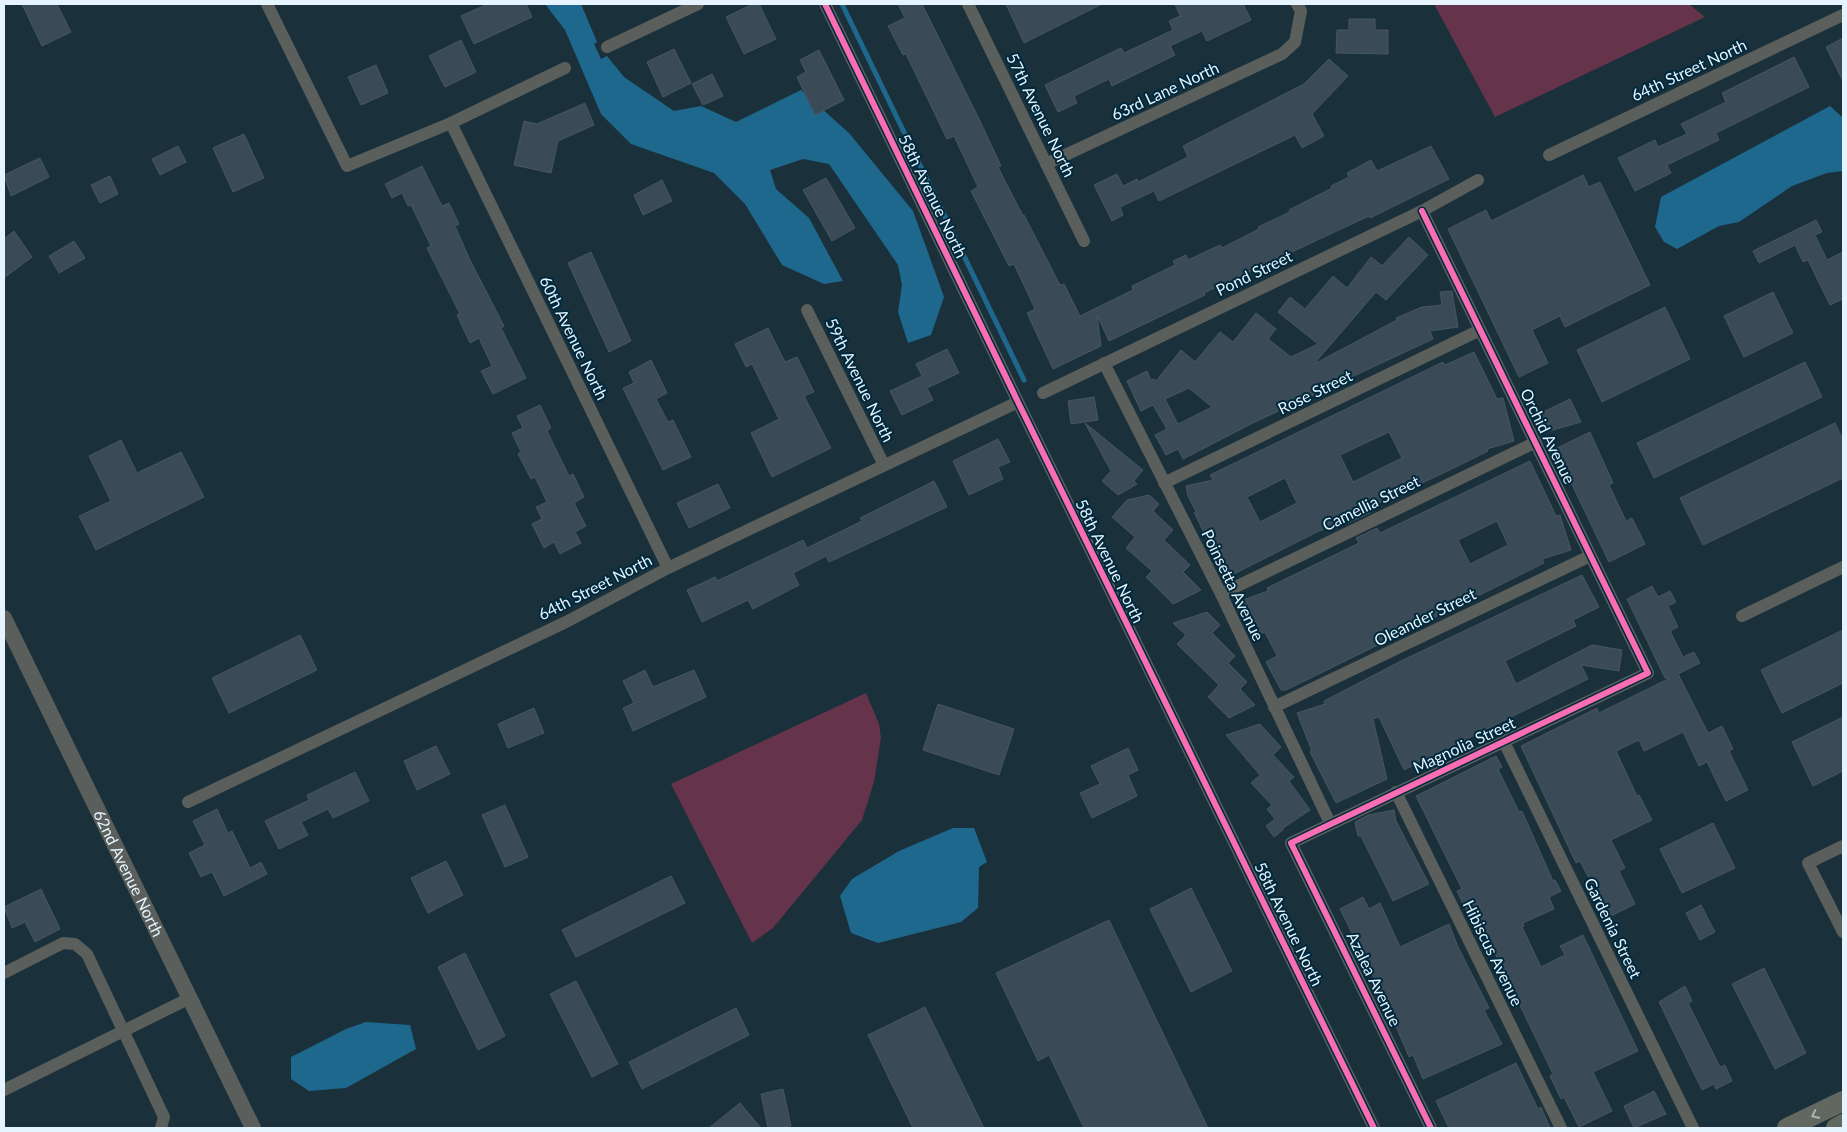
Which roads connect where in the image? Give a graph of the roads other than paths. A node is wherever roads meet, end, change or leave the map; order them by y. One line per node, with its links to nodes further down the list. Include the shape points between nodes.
1 (268, 4): 9 (street, via 347,166)
2 (698, 4): 7 (street)
3 (825, 4): 19 (street, 58th Avenue North)
4 (968, 4): 11 (street, 57th Avenue North)
5 (1297, 4): 11 (street, 63rd Lane North, via 1301,11 1295,42 1282,54)
6 (1843, 15): 10 (street, 64th Street North)
7 (606, 47)
8 (565, 68): 9 (street)
9 (450, 123): 25 (street, 60th Avenue North)
10 (1549, 155)
11 (1046, 164): 14 (street, 57th Avenue North)
12 (1478, 180): 13 (street, Pond Street)
13 (1422, 211): 16 (street, Orchid Avenue); 17 (street, Pond Street)
14 (1084, 241)
15 (807, 310): 21 (street, 59th Avenue North)
16 (1480, 330): 20 (street, Orchid Avenue); 22 (street, Rose Street)
17 (1104, 364): 18 (street, Pond Street); 22 (street, Poinsetta Avenue)
18 (1043, 393)
19 (1018, 402): 21 (street, 64th Street North); 46 (street, 58th Avenue North)
20 (1536, 442): 23 (street, Orchid Avenue); 26 (street, Camellia Street)
21 (884, 465): 25 (street, 64th Street North)
22 (1164, 483): 26 (street, Poinsetta Avenue)
23 (1590, 556): 29 (street, Orchid Avenue); 30 (street, Oleander Street)
24 (1843, 567): 27 (street)
25 (668, 568): 33 (street, 64th Street North, via 566,622)
26 (1221, 594): 30 (street, Poinsetta Avenue)
27 (1742, 616)
28 (4, 618): 39 (street, 62nd Avenue North)
29 (1648, 673): 31 (street, Magnolia Street)
30 (1274, 707): 34 (street, Poinsetta Avenue)
31 (1504, 742): 32 (street, Magnolia Street); 49 (street, Gardenia Street)
32 (1396, 792): 34 (street, Magnolia Street); 48 (street, Hibiscus Avenue)
33 (188, 802)
34 (1330, 823): 35 (street, Magnolia Street)
35 (1291, 843): 47 (street, Azalea Avenue)
36 (1843, 846): 37 (street, via 1808,863)
37 (1843, 932)
38 (4, 973): 40 (street, via 63,943 76,944 86,954)
39 (190, 998): 40 (street); 45 (street, 62nd Avenue North)
40 (124, 1031): 41 (street); 44 (street, via 164,1117)
41 (4, 1090)
42 (1843, 1101): 50 (main road, one-way to 50)
43 (1843, 1124): 51 (main road)
44 (161, 1128)
45 (254, 1128)
46 (1374, 1128)
47 (1431, 1128)
48 (1561, 1128)
49 (1692, 1128)
50 (1787, 1128)
51 (1836, 1128)

